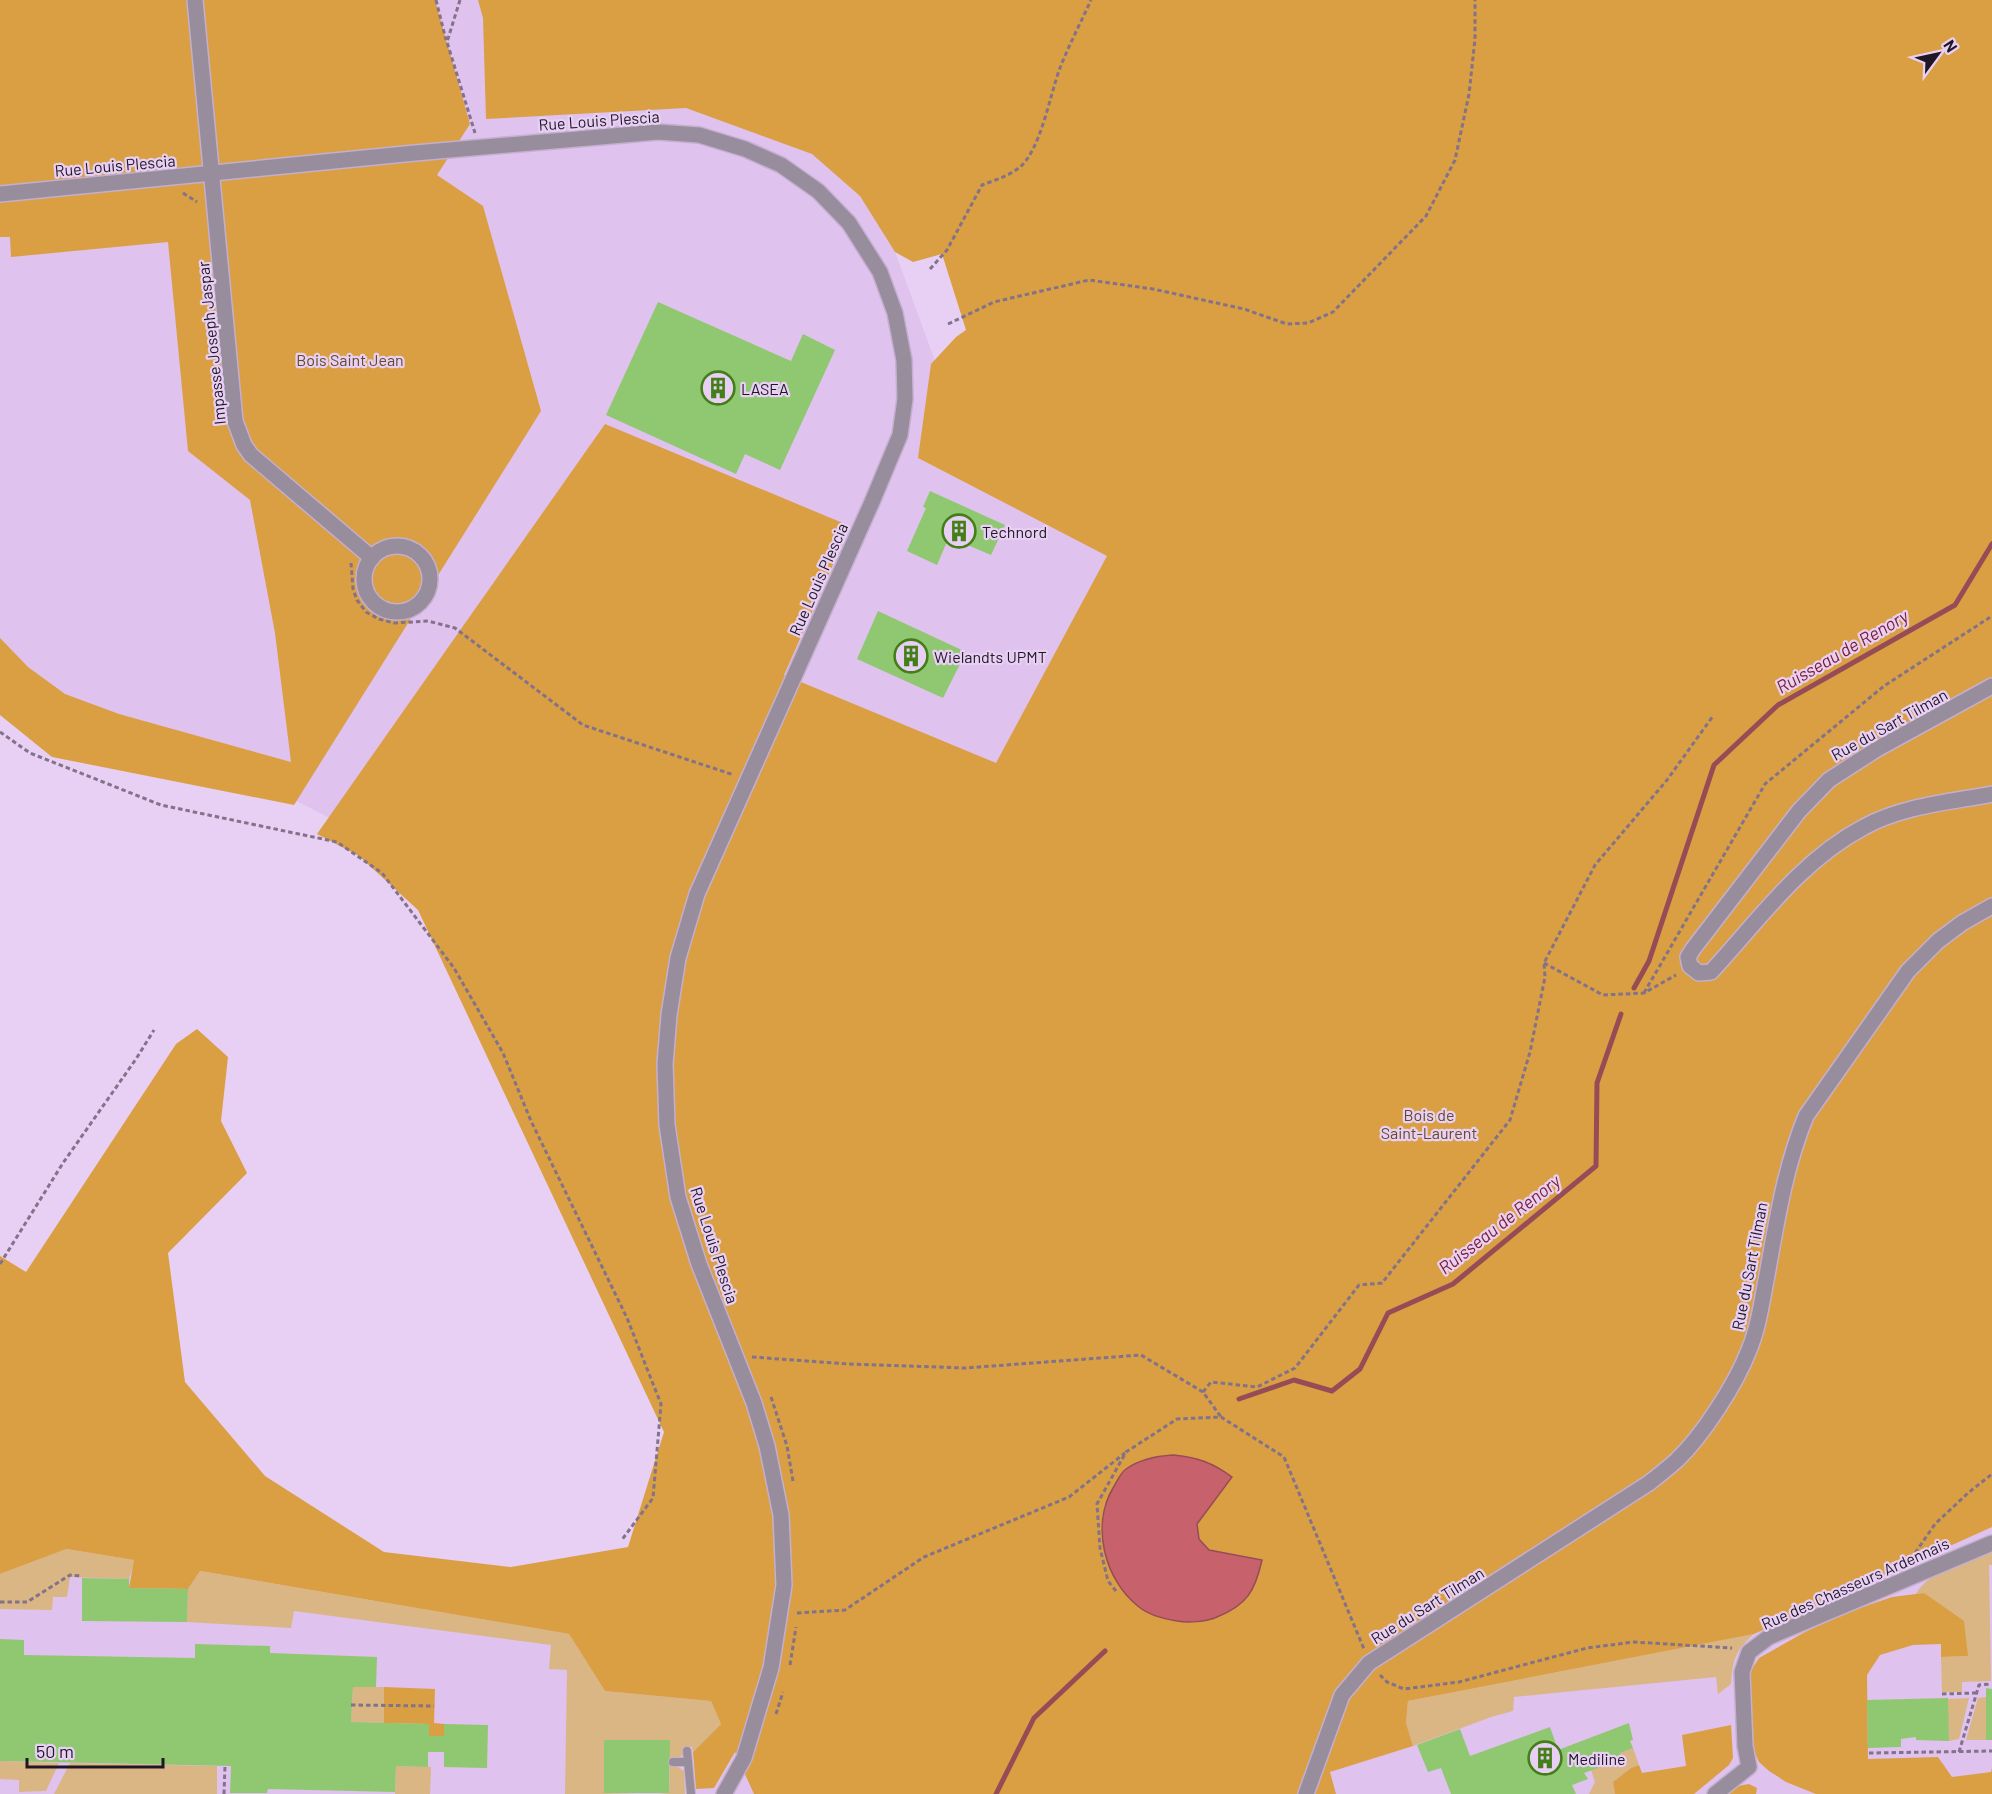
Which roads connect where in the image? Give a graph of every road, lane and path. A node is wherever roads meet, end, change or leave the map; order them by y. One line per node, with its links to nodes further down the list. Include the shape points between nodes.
1 (195, 0): 10 (street, Impasse Joseph Jaspar)
2 (436, 0): 6 (path)
3 (460, 0): 6 (path)
4 (1091, 0): 14 (path, via 1060,67 1031,150 1021,166 982,185 947,250)
5 (1475, 0): 15 (path, via 1469,94 1455,160 1426,216 1333,312 1308,323 1287,324 1244,309 1089,279 994,302)
6 (447, 42): 7 (path)
7 (475, 131): 8 (path); 9 (path)
8 (463, 132)
9 (480, 148): 10 (street, Rue Louis Plescia); 22 (street, Rue Louis Plescia, via 658,132 699,135 745,149 781,165 818,191 849,223 880,272 895,313 904,360 905,399 900,435)
10 (212, 174): 11 (street, Rue Louis Plescia); 17 (street, Impasse Joseph Jaspar, via 238,432 251,455)
11 (171, 178): 12 (street, Rue Louis Plescia); 13 (path, via 172,191 183,192)
12 (0, 194)
13 (199, 205)
14 (930, 269)
15 (948, 324)
16 (350, 558): 22 (path, via 352,589 366,612 394,623 428,621 455,628 583,725)
17 (372, 558): 17 (street, via 366,568 365,586 381,608 407,610 425,597 430,575 420,555 399,546 388,547)
18 (1992, 616): 27 (path, via 1884,686 1765,784)
19 (1992, 686): 26 (street, Rue du Sart Tilman, via 1877,748 1829,780 1798,811 1693,949 1688,957)
20 (1713, 716): 25 (path, via 1667,780 1595,865)
21 (0, 732): 40 (path, via 30,753 161,805 337,842 382,873 408,906 454,968 503,1053 531,1121 627,1318 661,1404 653,1498)
22 (747, 779): 31 (street, Rue Louis Plescia, via 686,928 672,989 665,1064 678,1197)
23 (1992, 794): 26 (street, via 1892,815 1864,826 1808,867 1711,972 1700,973)
24 (1992, 906): 49 (street, Rue du Sart Tilman, via 1938,941 1908,971 1806,1116 1785,1177 1750,1349 1697,1437 1649,1483)
25 (1544, 963): 27 (path, via 1603,995); 35 (path, via 1545,977 1530,1052 1510,1120 1389,1274 1382,1282 1359,1285 1295,1368 1257,1387 1211,1382)
26 (1690, 966): 27 (path)
27 (1644, 993)
28 (154, 1030): 29 (path)
29 (0, 1264)
30 (750, 1346): 32 (path)
31 (735, 1356): 32 (path); 67 (street, Rue Louis Plescia, via 767,1446 781,1515 784,1586 771,1668 744,1758)
32 (755, 1357): 33 (path); 35 (path, via 965,1368 1141,1355)
33 (759, 1368)
34 (768, 1390): 39 (path, via 787,1446)
35 (1203, 1392): 36 (path)
36 (1221, 1417): 37 (path, via 1177,1419); 49 (path, via 1284,1457)
37 (1126, 1452): 44 (path, via 1097,1504 1100,1548 1108,1581); 47 (path, via 1069,1497 924,1557 845,1610)
38 (1992, 1474): 43 (path, via 1935,1524)
39 (793, 1481)
40 (621, 1540)
41 (1992, 1543): 43 (street, Rue des Chasseurs Ardennais)
42 (82, 1576): 45 (path, via 70,1575 27,1602)
43 (1894, 1584): 48 (street, Rue des Chasseurs Ardennais, via 1769,1638)
44 (1116, 1592)
45 (0, 1602)
46 (798, 1604): 47 (path)
47 (797, 1613): 50 (path)
48 (1749, 1652): 49 (path, via 1634,1642 1587,1648 1459,1682 1404,1689 1387,1682); 69 (street, via 1742,1672 1749,1767)
49 (1369, 1663): 68 (street, Rue du Sart Tilman, via 1342,1695)
50 (788, 1671)
51 (1990, 1684): 53 (path, via 1979,1685)
52 (783, 1691): 57 (path)
53 (1976, 1693): 54 (path); 60 (path)
54 (1942, 1694)
55 (351, 1705): 56 (path)
56 (434, 1706)
57 (776, 1716)
58 (687, 1750): 62 (lane)
59 (1992, 1751): 60 (path)
60 (1959, 1752): 61 (path)
61 (1869, 1754)
62 (688, 1761): 63 (lane); 66 (lane)
63 (673, 1762)
64 (225, 1766): 65 (path)
65 (224, 1794)
66 (691, 1794)
67 (724, 1794)
68 (1306, 1794)
69 (1715, 1794)

